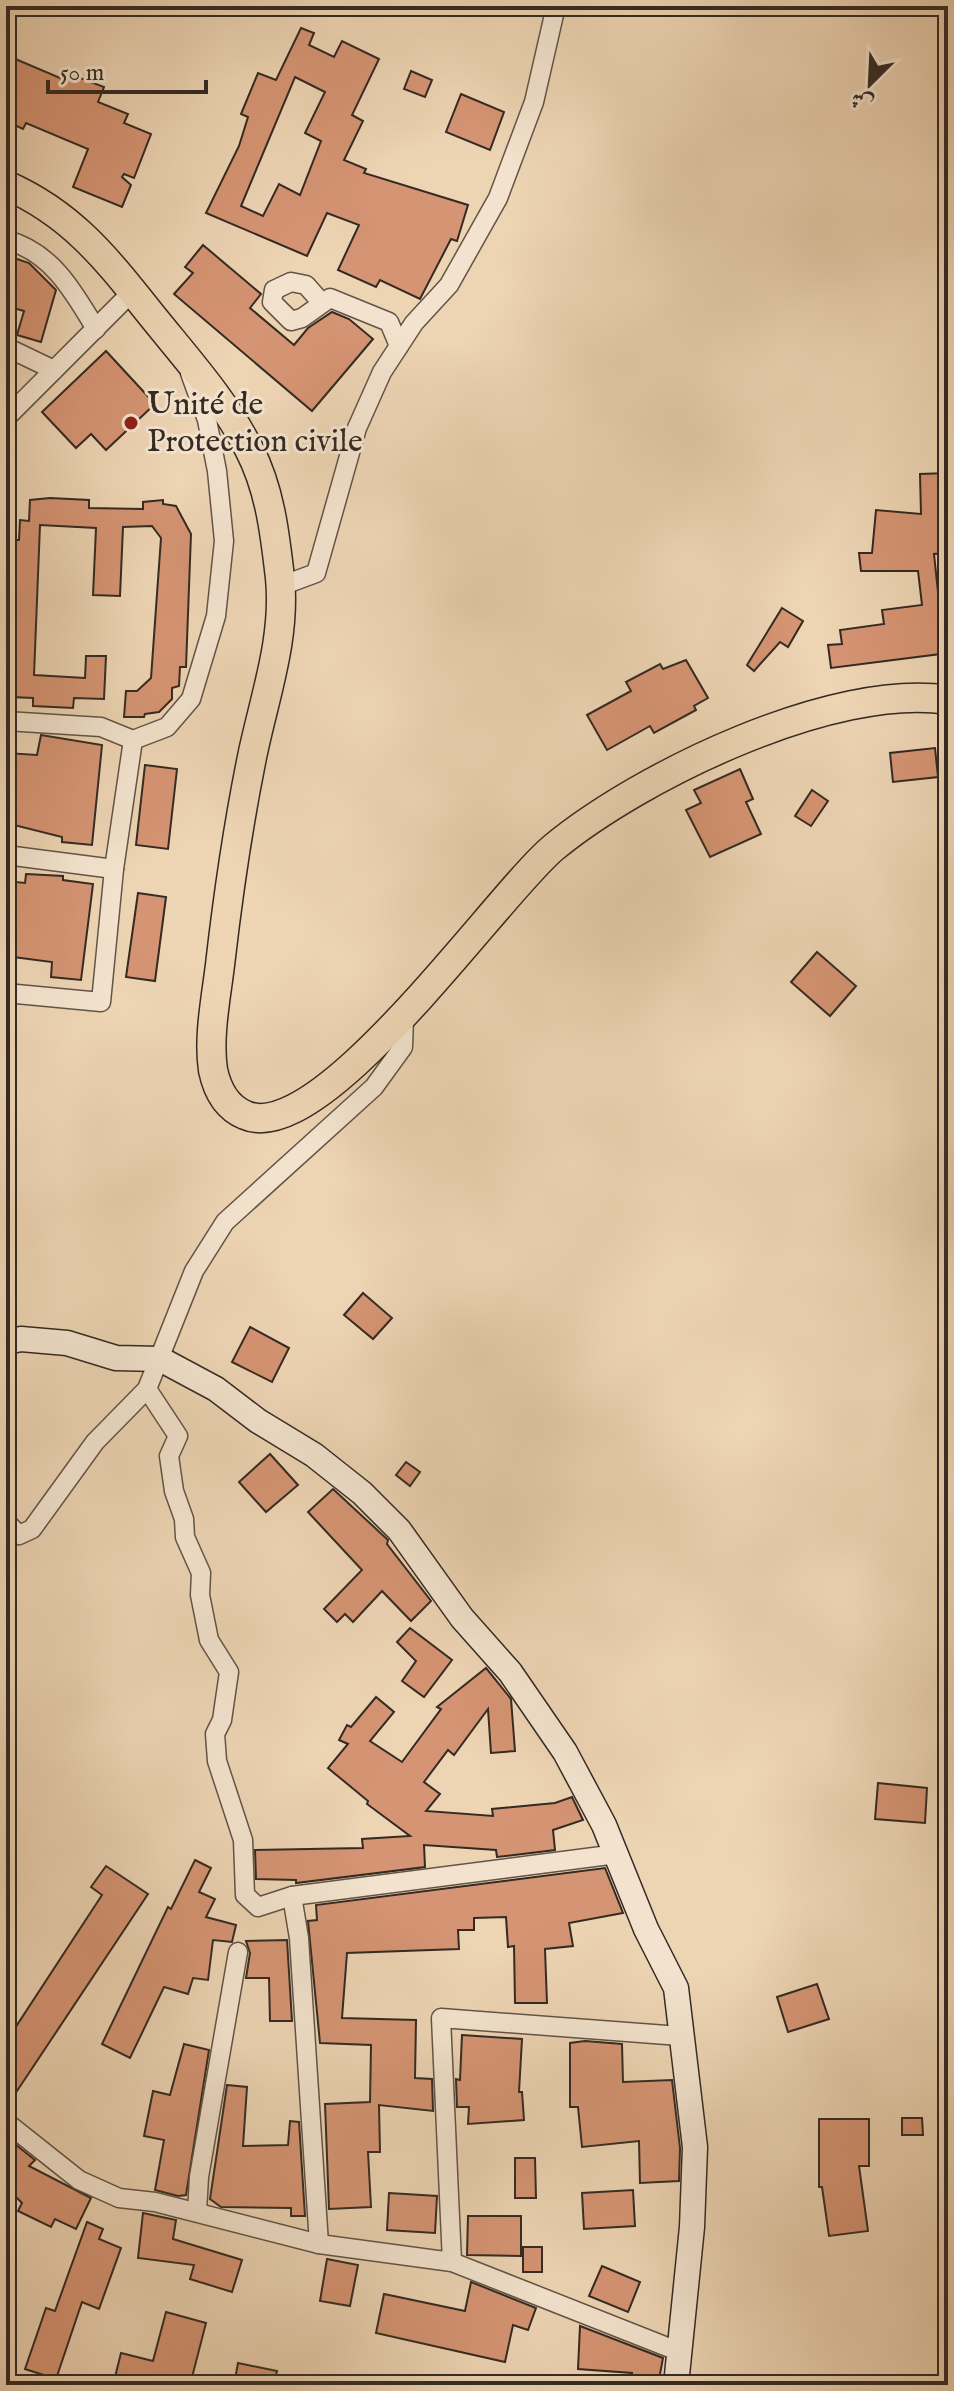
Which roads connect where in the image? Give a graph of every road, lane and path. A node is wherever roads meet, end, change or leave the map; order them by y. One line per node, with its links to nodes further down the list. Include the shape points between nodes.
1 (556, 6): 7 (street, via 534,102 498,198 449,285)
2 (6, 185): 4 (main road, via 52,208 94,245)
3 (6, 240): 6 (street, via 64,275)
4 (132, 292): 6 (street); 9 (main road)
5 (321, 302): 7 (street, via 330,298 389,322)
6 (96, 329): 10 (street)
7 (399, 346): 12 (street, via 357,428 316,573)
8 (6, 347): 10 (street)
9 (185, 357): 12 (main road, via 249,448 268,498); 15 (street, via 207,420 217,471 224,541 216,616 191,699 167,727)
10 (54, 370): 11 (street)
11 (6, 418)
12 (281, 586): 19 (main road, via 275,667 231,868 213,1031 220,1091 231,1106 252,1118 290,1112)
13 (948, 700): 19 (main road, via 892,697 827,712 759,735 601,812 516,885)
14 (6, 721): 15 (street, via 101,727)
15 (133, 740): 17 (street)
16 (6, 855): 17 (street)
17 (114, 869): 18 (street, via 101,1002)
18 (6, 993)
19 (404, 1017): 21 (street, via 403,1047 374,1087 225,1222 194,1271)
20 (6, 1342): 21 (street, via 67,1343 116,1358)
21 (160, 1359): 22 (street); 24 (street, via 216,1389 314,1455 399,1530 565,1752)
22 (147, 1389): 23 (street, via 95,1442 32,1529 19,1535); 25 (street, via 178,1436 169,1456 174,1491 201,1573 209,1640 229,1672 215,1734 217,1761 243,1840 245,1895 258,1907)
23 (6, 1522)
24 (617, 1854): 25 (street); 27 (street, via 676,1988)
25 (292, 1896): 30 (street)
26 (238, 1952): 29 (street)
27 (680, 2036): 31 (street, via 441,2018); 32 (street, via 695,2147)
28 (6, 2122): 29 (street, via 79,2180 119,2198)
29 (197, 2212): 30 (street)
30 (319, 2244): 31 (street)
31 (452, 2262): 32 (street)
32 (680, 2352): 33 (street)
33 (676, 2385)

